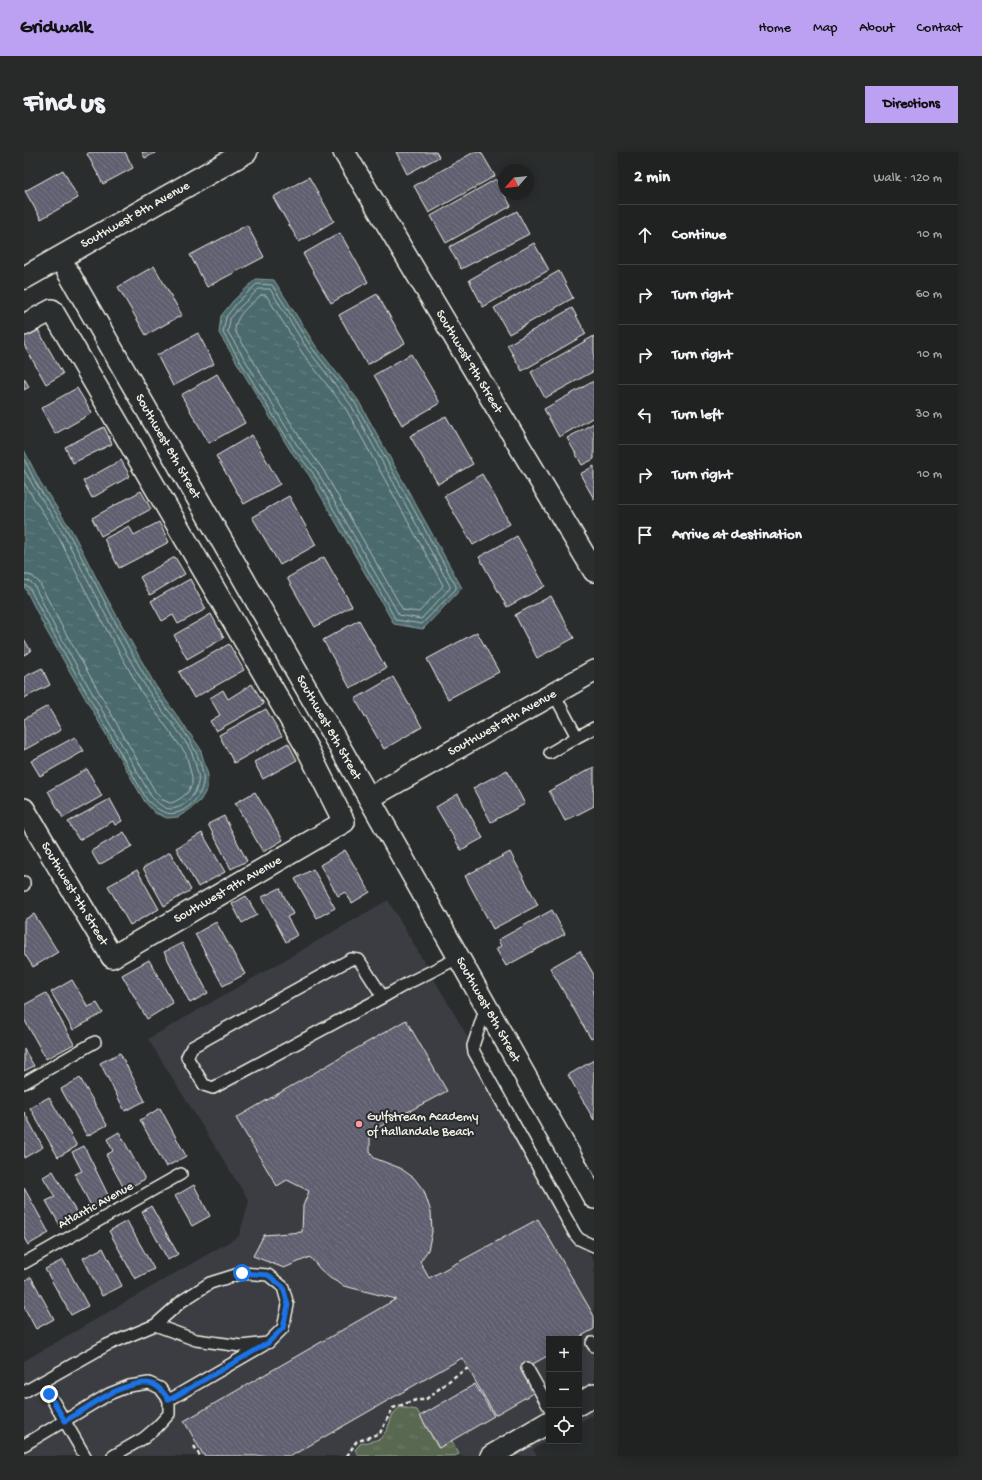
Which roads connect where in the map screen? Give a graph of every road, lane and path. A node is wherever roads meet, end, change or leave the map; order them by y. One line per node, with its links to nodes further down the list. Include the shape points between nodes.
1 (246, 152): 3 (street, Southwest 8th Avenue)
2 (344, 152): 6 (street, Southwest 9th Street)
3 (60, 258): 4 (street, Southwest 8th Avenue); 12 (street, Southwest 8th Street)
4 (24, 278)
5 (24, 325): 14 (street, Southwest 9th Avenue, via 52,310 307,748 344,822)
6 (594, 572)
7 (594, 671): 8 (street, Southwest 9th Avenue)
8 (554, 694): 10 (lane); 12 (street, Southwest 9th Avenue)
9 (594, 728): 10 (lane)
10 (577, 737): 11 (lane)
11 (550, 754)
12 (369, 798): 15 (street, Southwest 8th Street)
13 (24, 809): 14 (street, Southwest 7th Street)
14 (112, 958)
15 (458, 958): 16 (lane); 17 (street, Southwest 8th Street)
16 (383, 998): 16 (lane, via 213,1088 204,1086 187,1057 192,1047 352,959 359,960)
17 (486, 1007): 21 (street, Southwest 8th Street); 22 (lane, via 473,1046 474,1052 575,1234 579,1239)
18 (95, 1042): 19 (lane)
19 (24, 1083)
20 (181, 1174): 23 (lane, Atlantic Avenue)
21 (594, 1198)
22 (594, 1246)
23 (24, 1262)
24 (155, 1325): 25 (lane, via 196,1340 241,1346); 25 (lane, via 182,1300 210,1283 242,1273 268,1275 283,1287 288,1305 283,1328); 28 (lane, via 107,1345)
25 (268, 1343): 31 (lane)
26 (468, 1368): 41 (path, via 425,1400 416,1400 392,1408 380,1433 356,1442)
27 (527, 1368): 32 (lane)
28 (42, 1382): 29 (lane); 34 (lane)
29 (24, 1392)
30 (594, 1395): 33 (street)
31 (169, 1400): 34 (lane, via 160,1388 149,1383 129,1386 109,1394); 39 (lane, via 169,1414 157,1427 144,1438)
32 (546, 1402)
33 (582, 1402)
34 (65, 1421): 36 (lane); 38 (lane)
35 (546, 1424): 42 (street)
36 (24, 1445)
37 (194, 1446): 40 (path)
38 (85, 1456)
39 (113, 1456)
40 (200, 1456)
41 (347, 1456)
42 (491, 1456)

